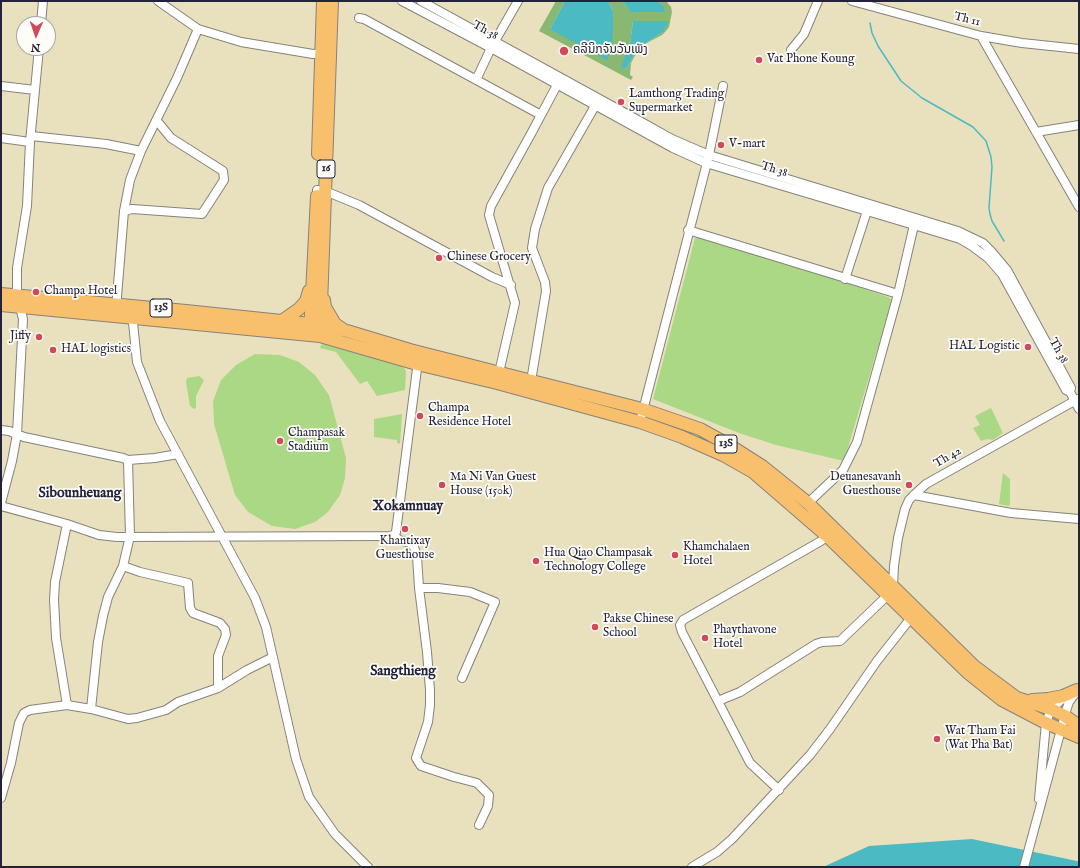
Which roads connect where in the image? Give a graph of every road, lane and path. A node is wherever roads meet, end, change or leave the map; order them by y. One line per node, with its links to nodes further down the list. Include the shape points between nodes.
1 (43, 1): 10 (street)
2 (158, 1): 12 (street)
3 (323, 1): 17 (highway, 16)
4 (332, 1): 17 (highway, 16)
5 (402, 1): 14 (street, Th 38)
6 (421, 1): 14 (street, Th 38)
7 (518, 1): 14 (street)
8 (818, 1): 16 (street, via 804,34)
9 (852, 1): 13 (street, Th 11)
10 (42, 16)
11 (359, 18): 19 (street)
12 (198, 29): 17 (street, via 241,42 312,54); 26 (street)
13 (981, 36): 15 (street, Th 11); 28 (street)
14 (493, 44): 19 (street); 20 (street, Th 38); 32 (street, Th 38)
15 (1079, 49)
16 (791, 50)
17 (325, 53): 33 (highway, 16)
18 (38, 56): 23 (street)
19 (476, 80): 25 (street)
20 (557, 85): 24 (street, Th 38); 25 (street)
21 (1, 86): 23 (street)
22 (723, 86): 32 (street)
23 (35, 90): 30 (street)
24 (595, 106): 32 (street, Th 38, via 673,148); 54 (street, via 548,188 534,229 532,248 546,291)
25 (541, 115): 41 (street, via 491,206 489,215)
26 (157, 121): 31 (street); 35 (street, via 171,138 223,171 224,180 202,214 132,209)
27 (1079, 125): 28 (street)
28 (1036, 132): 34 (street)
29 (1, 138): 30 (street)
30 (30, 139): 31 (street, via 106,144); 44 (street, via 27,206 17,268)
31 (141, 151): 35 (street, via 130,180)
32 (707, 159): 36 (street, Th 38); 38 (street); 55 (street, Th 38, via 958,230 982,243 1007,270 1071,388)
33 (321, 190): 40 (highway, 16); 41 (street, via 368,209)
34 (1079, 207)
35 (124, 211): 45 (street)
36 (867, 211): 37 (street, Th 38); 39 (street)
37 (914, 225): 43 (street); 55 (street, Th 38, via 960,239 988,258 1002,274 1066,390)
38 (688, 230): 39 (street); 57 (street)
39 (845, 279): 43 (street)
40 (317, 283): 49 (highway, via 299,309); 50 (highway, 16); 51 (highway, via 325,308 335,324)
41 (511, 285): 53 (street, via 514,311)
42 (1, 294): 44 (highway, 13S)
43 (898, 294): 65 (street, via 857,442 843,470)
44 (19, 301): 45 (highway, 13S); 46 (highway, 13S); 48 (highway, 13S); 61 (street, via 23,319)
45 (116, 304): 47 (highway, 13S); 48 (street)
46 (1, 305)
47 (133, 312): 48 (highway, 13S); 49 (highway, 13S); 50 (highway, 13S); 62 (street, via 137,362 160,421)
48 (118, 317)
49 (282, 321): 50 (highway, 13S)
50 (315, 330): 51 (highway, 13S); 52 (highway, 13S)
51 (345, 331): 52 (highway, 13S)
52 (419, 358): 53 (highway, 13S); 70 (street)
53 (498, 378): 54 (highway, 13S); 59 (highway, 13S)
54 (531, 381): 57 (highway, 13S)
55 (1070, 392): 56 (street)
56 (1077, 400): 58 (street); 64 (street, Th 42, via 926,484)
57 (642, 409): 59 (street); 65 (highway, 13S, via 700,429 729,445 762,466)
58 (1079, 409)
59 (640, 422): 69 (highway, 13S, via 682,436 754,472)
60 (1, 430): 61 (street)
61 (17, 434): 63 (street); 66 (street)
62 (178, 454): 63 (street); 72 (street)
63 (128, 460): 71 (street)
64 (914, 495): 67 (street, via 1011,512); 75 (street, Th 42, via 905,509)
65 (808, 503): 69 (highway, 13S)
66 (1, 505): 68 (street)
67 (1079, 519)
68 (67, 524): 71 (street, via 99,535); 83 (street, via 55,582 54,600 56,638)
69 (831, 532): 75 (highway, 13S); 82 (street, via 821,541 683,620 682,632)
70 (394, 535): 72 (street); 74 (street, via 414,546)
71 (130, 536): 72 (street); 73 (street)
72 (223, 537): 77 (street, via 255,598 266,627)
73 (123, 566): 79 (street, via 188,583 190,608 193,613 220,623 225,629 226,636 218,656); 84 (street, via 113,585 103,616)
74 (419, 588): 78 (street, via 470,592 495,602); 94 (street, via 430,690 428,722 416,758 421,766 477,783 489,795 488,806)
75 (890, 590): 76 (highway, 13S, via 906,601); 82 (street, via 840,641 816,644 740,692)
76 (914, 614): 81 (highway, 13S, via 974,666); 87 (highway, 13S, via 967,672 1002,700); 91 (street, via 877,661 830,729)
77 (273, 657): 79 (street); 95 (street, via 296,759 309,797 335,834)
78 (462, 678)
79 (218, 688): 84 (street, via 178,702 166,710 137,718 128,719)
80 (1078, 690): 81 (highway, via 1048,699); 85 (street, via 1061,699); 86 (street, via 1069,702)
81 (1017, 698): 85 (highway, 13S)
82 (718, 701): 91 (street, via 750,763)
83 (67, 705): 84 (street); 92 (street, via 24,713 19,723)
84 (90, 709)
85 (1051, 709): 86 (highway, 13S); 87 (street)
86 (1065, 716): 88 (highway, 13S); 89 (street)
87 (1046, 723): 89 (highway, 13S); 93 (street)
88 (1079, 726)
89 (1062, 730): 90 (highway, 13S); 93 (street)
90 (1079, 737)
91 (779, 790): 96 (street, via 732,840)
92 (1, 798)
93 (1036, 824): 97 (street)
94 (479, 825)
95 (368, 867)
96 (692, 867)
97 (1024, 867)

